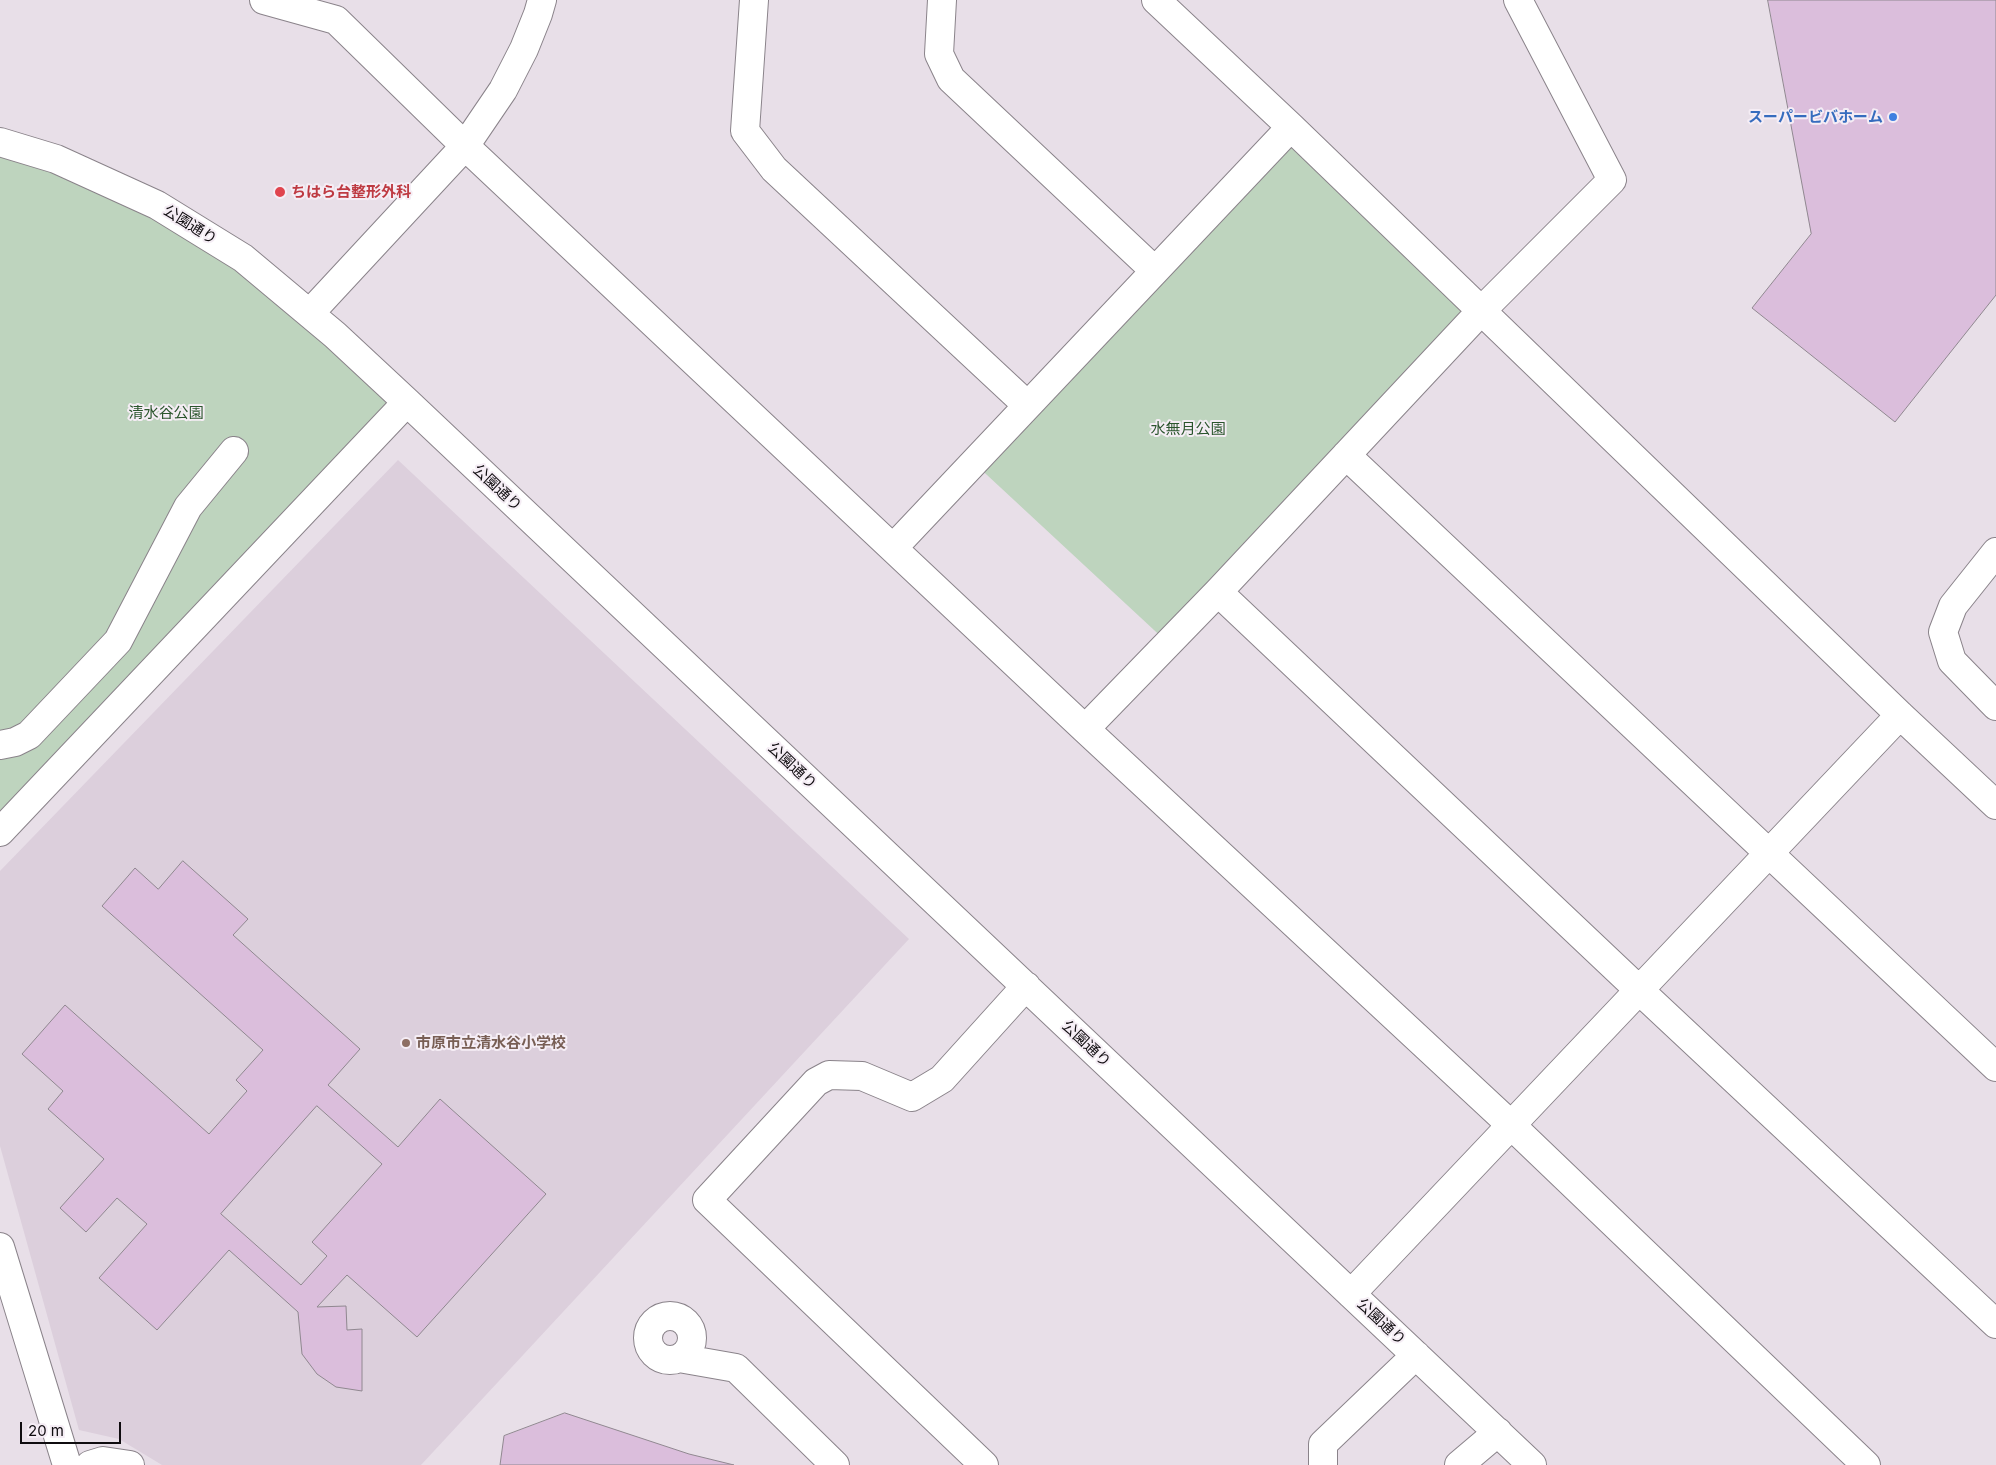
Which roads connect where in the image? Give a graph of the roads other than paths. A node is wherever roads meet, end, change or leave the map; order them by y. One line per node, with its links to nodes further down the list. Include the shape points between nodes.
1 (264, 0): 7 (street)
2 (542, 0): 10 (street, via 528,40 503,90)
3 (754, 0): 15 (street, via 745,131 774,169)
4 (942, 0): 11 (street, via 939,54 951,79)
5 (1156, 0): 8 (street)
6 (1518, 0): 12 (street, via 1612,180)
7 (337, 10): 10 (street)
8 (1291, 127): 11 (street); 12 (street)
9 (0, 142): 13 (street, 公園通り, via 56,159 157,205 243,258)
10 (465, 146): 13 (street); 18 (street)
11 (1154, 270): 15 (street)
12 (1482, 310): 17 (street); 22 (street)
13 (310, 313): 14 (street, 公園通り)
14 (407, 402): 26 (street); 28 (street, 公園通り)
15 (1027, 405): 18 (street)
16 (234, 451): 24 (street, via 188,507 118,641 28,735)
17 (1346, 455): 20 (street); 27 (street)
18 (894, 547): 23 (street)
19 (1996, 552): 21 (street, via 1953,606 1943,632 1952,660)
20 (1218, 592): 23 (street); 29 (street)
21 (1996, 706)
22 (1900, 715): 25 (street); 27 (street)
23 (1085, 729): 31 (street)
24 (0, 745)
25 (1996, 806)
26 (0, 832)
27 (1768, 854): 29 (street); 30 (street)
28 (1026, 986): 33 (street, 公園通り); 42 (street, via 942,1079 912,1097 862,1076 829,1075 816,1082 707,1200)
29 (1639, 990): 31 (street); 34 (street)
30 (1996, 1067)
31 (1511, 1125): 33 (street); 46 (street)
32 (0, 1247): 38 (street)
33 (1351, 1294): 35 (street, 公園通り)
34 (1996, 1324)
35 (1416, 1355): 37 (street, 公園通り); 43 (street, via 1323,1444)
36 (679, 1358): 41 (street, via 736,1368)
37 (1498, 1432): 44 (street); 45 (street, 公園通り)
38 (67, 1465)
39 (90, 1465): 40 (street, via 103,1461)
40 (130, 1465)
41 (835, 1465)
42 (984, 1465)
43 (1323, 1465)
44 (1459, 1465)
45 (1532, 1465)
46 (1866, 1465)

